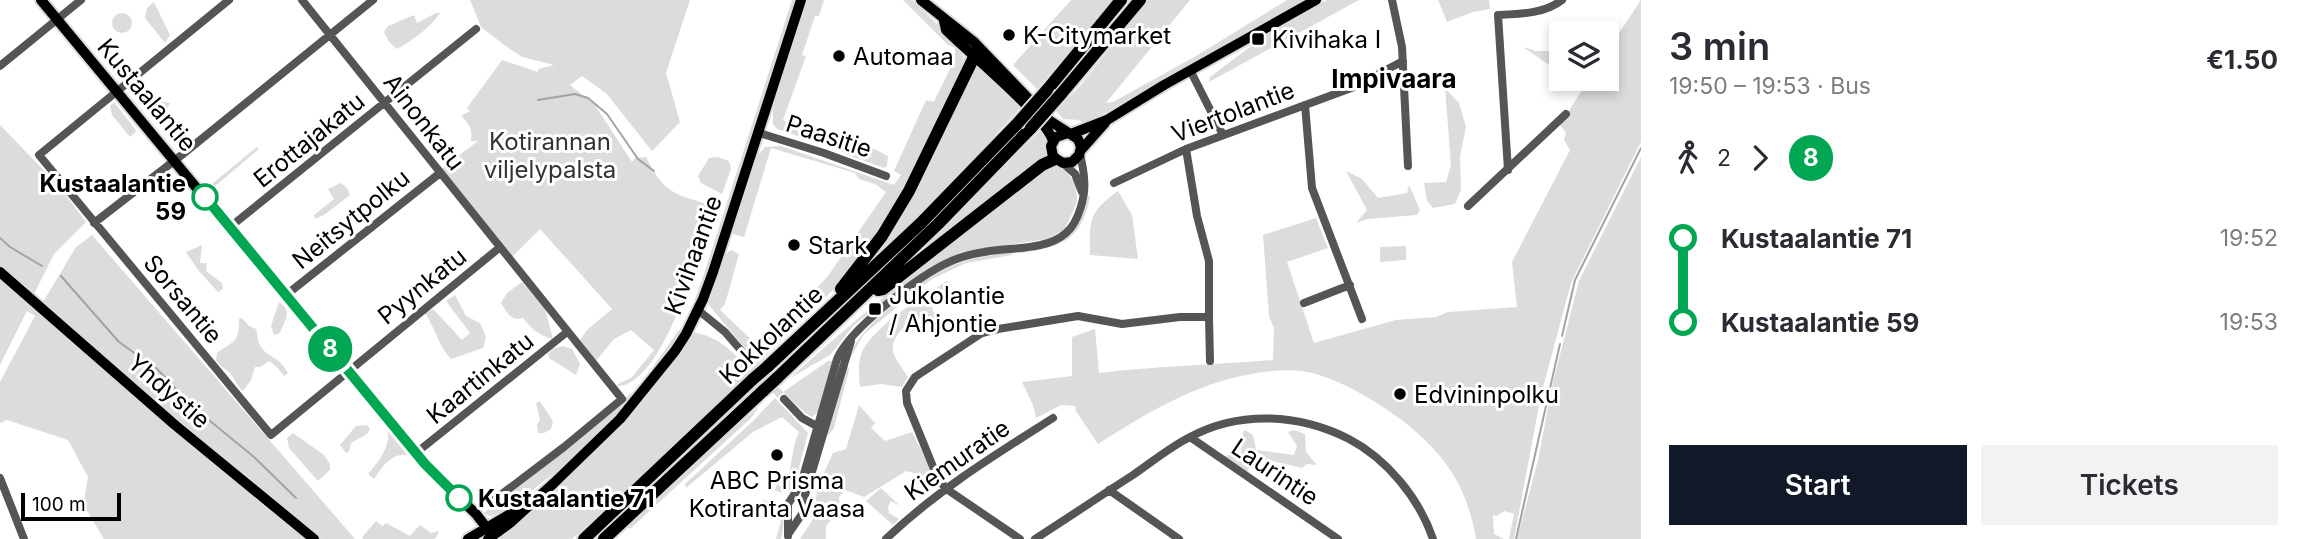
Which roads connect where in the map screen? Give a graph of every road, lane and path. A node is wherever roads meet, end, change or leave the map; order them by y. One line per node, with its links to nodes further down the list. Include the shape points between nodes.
1 (41, 0): 13 (main road, Kustaalantie)
2 (81, 0): 13 (street)
3 (229, 0): 20 (street)
4 (302, 0): 15 (street, Ainonkatu)
5 (373, 0): 15 (street)
6 (801, 0): 25 (main road, Kivihaantie)
7 (921, 0): 16 (main road, via 944,20 947,30)
8 (1121, 0): 48 (highway, Kokkolantie, bridge, via 1017,124)
9 (1140, 0): 45 (highway, Kokkolantie, bridge, via 1031,128)
10 (1316, 0): 19 (main road)
11 (1392, 0): 17 (street)
12 (1562, 0): 34 (street, via 1546,9 1498,15)
13 (57, 19): 18 (street); 20 (main road, Kustaalantie)
14 (476, 29): 21 (street, Erottajakatu)
15 (330, 34): 21 (street, Ainonkatu); 31 (street)
16 (977, 53): 26 (main road); 28 (main road); 48 (highway, via 909,191 882,236 839,291)
17 (1404, 61): 22 (street, Viertolantie); 33 (street)
18 (0, 66)
19 (1190, 70): 24 (main road); 27 (street)
20 (117, 91): 31 (main road, Kustaalantie); 40 (street, Sorsantie, via 39,155)
21 (385, 103): 35 (street, Ainonkatu); 41 (street, Erottajakatu)
22 (1305, 105): 27 (street, Viertolantie); 44 (street, via 1312,188)
23 (1566, 114): 34 (street)
24 (1107, 120): 26 (main road); 30 (main road)
25 (759, 133): 36 (street, Paasitie); 49 (main road, Kivihaantie)
26 (1069, 134): 28 (main road); 30 (main road, via 1079,142)
27 (1223, 135): 29 (street, Viertolantie)
28 (1053, 141): 32 (main road, via 1051,152)
29 (1186, 149): 37 (street, Viertolantie); 50 (street, via 1209,261)
30 (1080, 151): 32 (main road, via 1072,162); 38 (street)
31 (174, 161): 40 (street); 41 (main road, Kustaalantie)
32 (1059, 161): 38 (street, via 1074,174); 45 (highway, via 1042,165 883,289)
33 (1408, 166)
34 (1508, 170): 39 (street)
35 (440, 173): 42 (street, Ainonkatu); 46 (street, Neitsytpolku)
36 (886, 176)
37 (1114, 183)
38 (1083, 194): 58 (street, via 1074,222 1057,239 985,251 945,264 912,285 852,338 837,359)
39 (1468, 206)
40 (94, 223): 59 (street, Sorsantie)
41 (230, 227): 46 (main road, Kustaalantie)
42 (499, 248): 52 (street, Ainonkatu); 55 (street, Pyynkatu)
43 (0, 272): 72 (main road, Yhdystie)
44 (1350, 285): 47 (street); 51 (street)
45 (871, 291): 75 (highway, Kokkolantie, bridge)
46 (286, 295): 55 (main road, Kustaalantie)
47 (1304, 303)
48 (834, 305): 74 (highway, Kokkolantie, bridge)
49 (698, 310): 54 (street); 69 (main road, Kivihaantie, via 675,351 620,419 554,483)
50 (1209, 317): 53 (street); 63 (street, via 1122,324 1078,316 1054,318 982,334 942,359 915,377 906,397)
51 (1363, 318)
52 (567, 332): 61 (street, Kaartinkatu); 65 (street, Ainonkatu, via 622,399)
53 (1210, 361)
54 (751, 362)
55 (348, 370): 59 (street, Pyynkatu); 61 (main road, Kustaalantie)
56 (784, 399): 58 (street, via 802,418)
57 (1053, 418): 63 (street, Kiemuratie)
58 (822, 429): 66 (street); 68 (street)
59 (271, 435)
60 (1190, 437): 64 (street); 80 (street, Laurintie); 81 (street, via 1235,422 1266,418 1299,421 1342,435 1367,450 1397,478 1417,505)
61 (416, 453): 69 (main road, Kustaalantie)
62 (0, 478): 71 (street)
63 (945, 488): 76 (street, Kiemuratie); 77 (street)
64 (1109, 491): 78 (street); 79 (street)
65 (494, 500)
66 (791, 500): 67 (street); 68 (street, via 800,499)
67 (788, 510): 68 (street, via 794,515); 70 (street)
68 (803, 510): 70 (street)
69 (489, 534): 73 (main road, Kivihaantie)
70 (788, 538)
71 (24, 539)
72 (314, 539)
73 (468, 539)
74 (584, 539)
75 (604, 539)
76 (886, 539)
77 (1020, 539)
78 (1035, 539)
79 (1179, 539)
80 (1338, 539)
81 (1433, 539)

